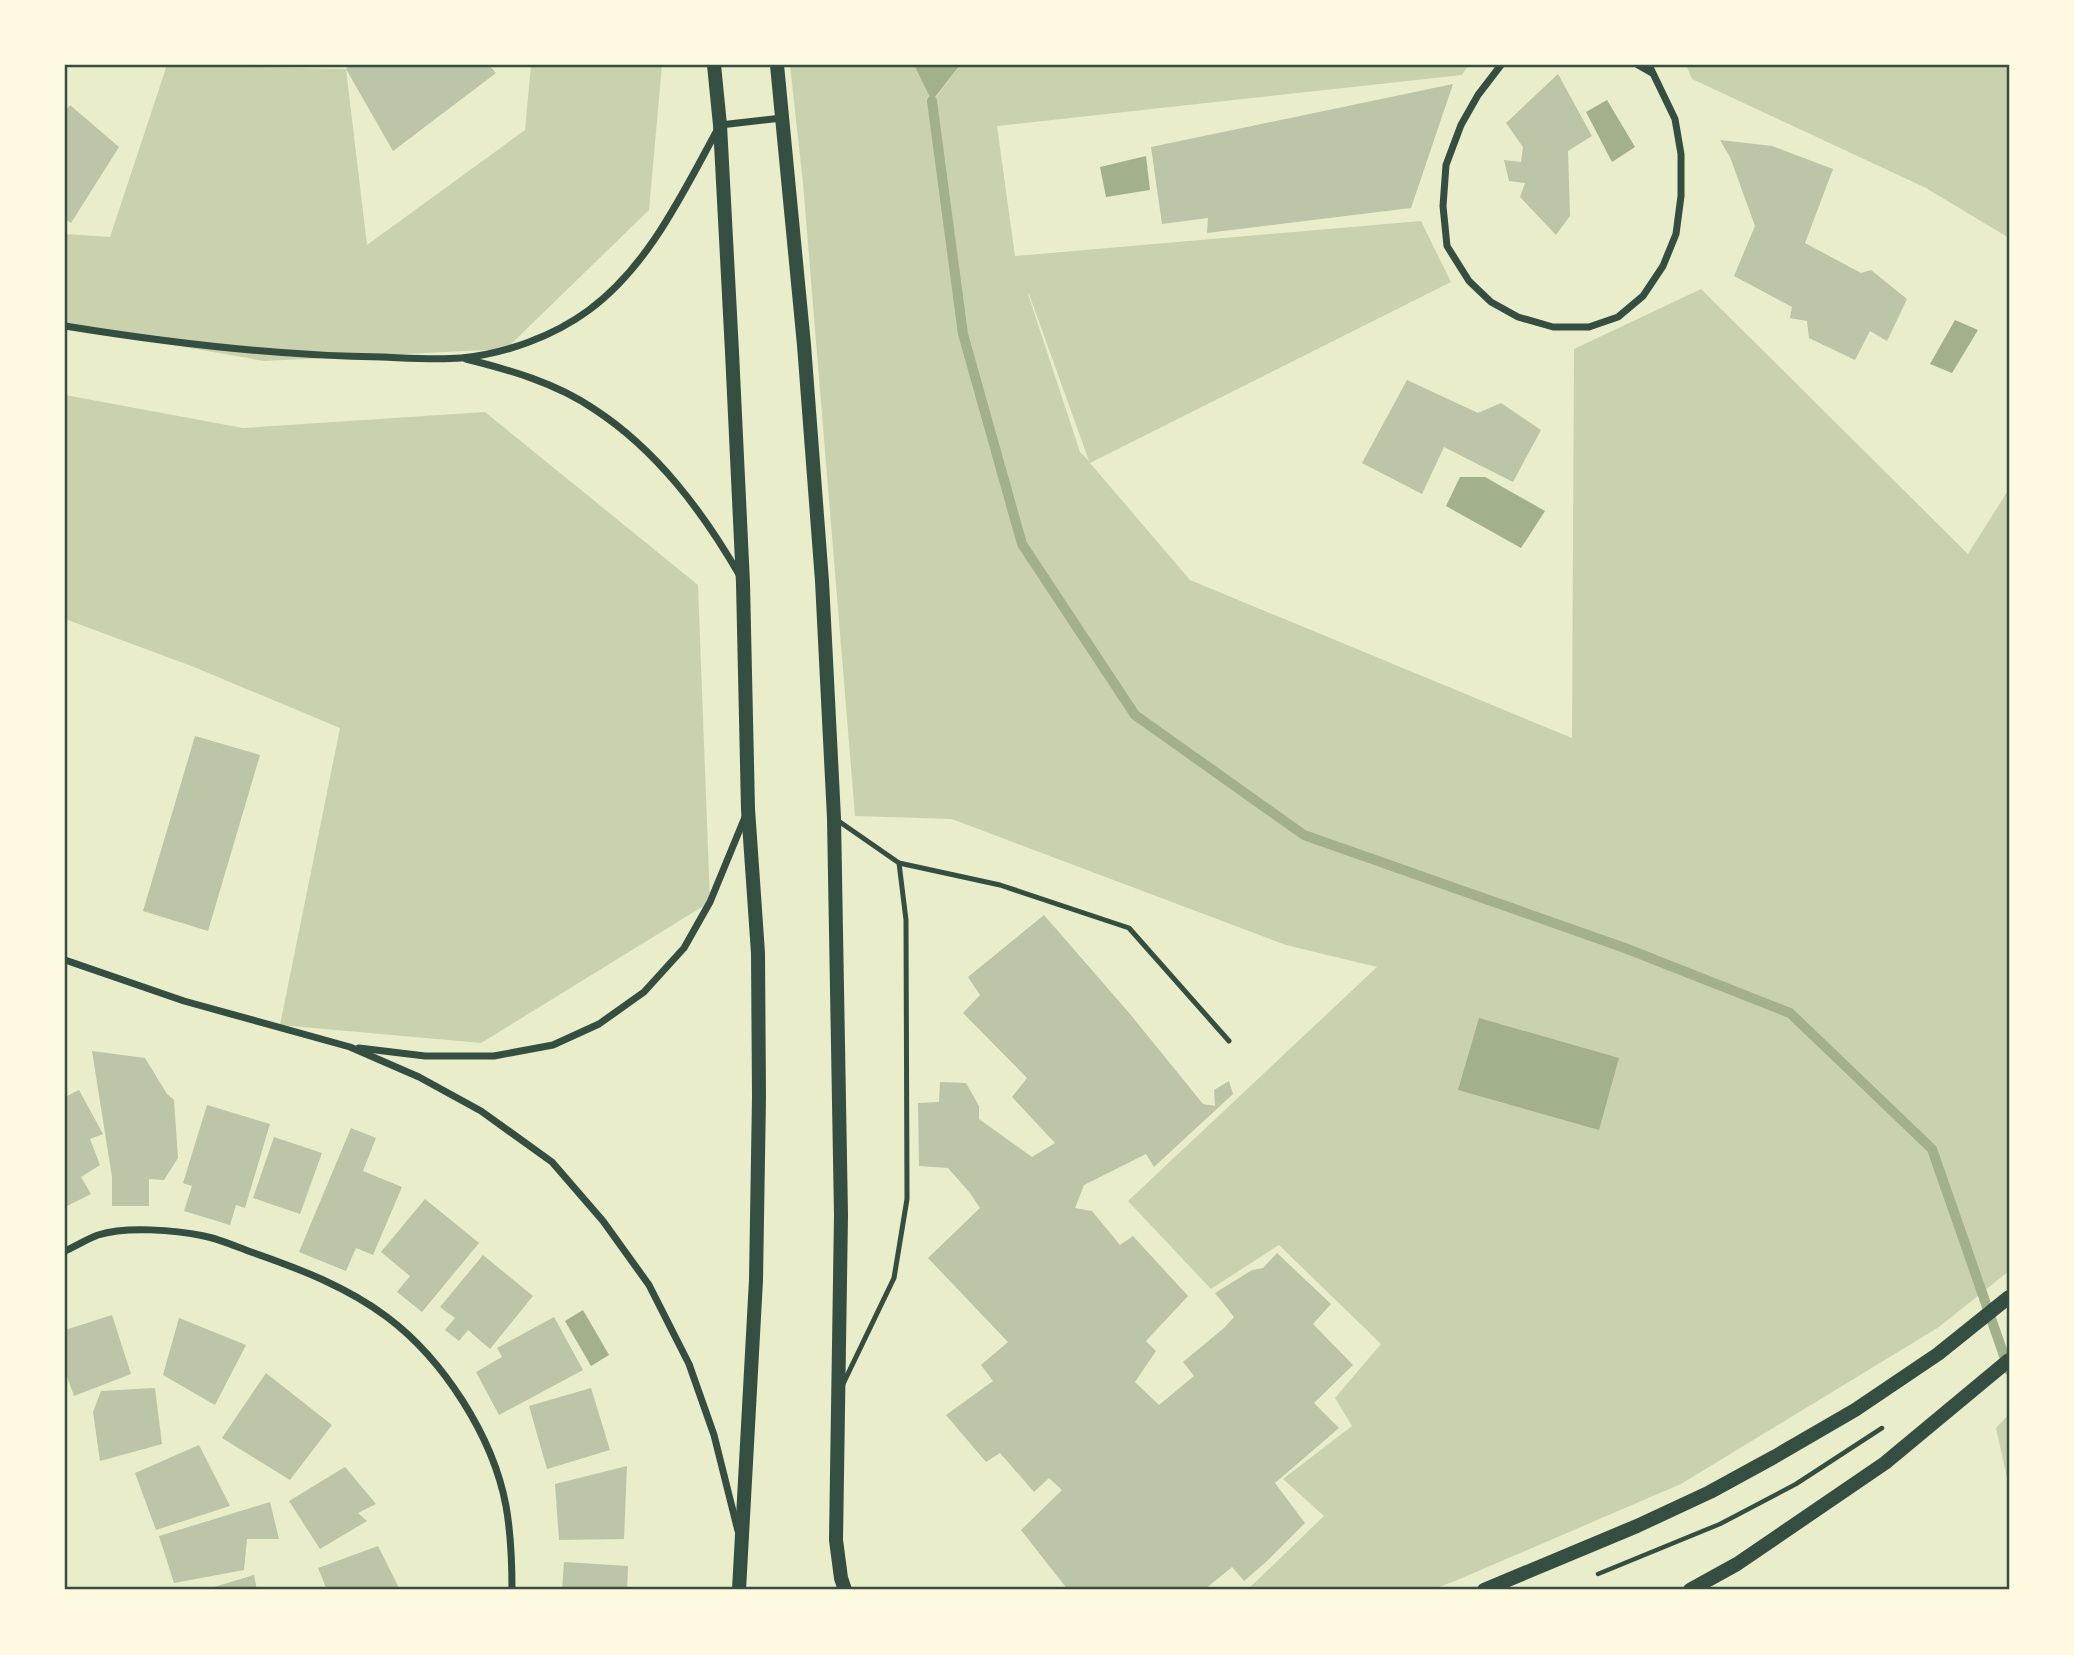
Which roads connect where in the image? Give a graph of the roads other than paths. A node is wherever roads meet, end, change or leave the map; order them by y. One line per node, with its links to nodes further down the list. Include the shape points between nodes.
1 (714, 65): 9 (main road)
2 (777, 65): 8 (main road)
3 (1508, 65): 6 (street)
4 (1638, 65): 7 (street)
5 (1649, 65): 7 (street)
6 (1499, 68): 7 (street, via 1467,115 1446,165 1443,206 1447,246 1469,281 1491,302 1518,317 1553,327 1589,327 1618,317 1650,286 1676,234 1681,154 1675,119)
7 (1653, 73)
8 (783, 117): 9 (street); 14 (main road, via 818,525)
9 (720, 125): 11 (street, via 658,234 627,275 590,309 552,334); 12 (main road)
10 (65, 326): 11 (street, via 234,350)
11 (462, 358): 12 (street, via 546,384 593,407 634,438 702,516)
12 (743, 583): 13 (main road)
13 (748, 809): 18 (street, via 710,901 684,948 644,992 599,1024 553,1045 494,1056 425,1056); 23 (main road, via 758,953 759,1097 756,1280)
14 (834, 818): 15 (lane); 22 (main road, via 841,1202)
15 (899, 863): 17 (lane, via 1000,885 1129,928); 22 (lane, via 906,920 907,1199 894,1278)
16 (65, 960): 18 (street, via 184,1001)
17 (1229, 1041)
18 (350, 1047): 23 (street, via 481,1111 552,1162 603,1221 649,1285 689,1364)
19 (65, 1251): 24 (street, via 100,1235 145,1229 204,1236 334,1284 387,1317 428,1353 463,1401 489,1452 505,1504)
20 (2009, 1297): 27 (main road, via 1938,1354 1855,1410 1710,1492)
21 (2009, 1360): 28 (main road, via 1885,1463 1748,1557)
22 (837, 1396): 26 (main road, via 836,1540)
23 (741, 1542): 25 (main road)
24 (512, 1590)
25 (738, 1590)
26 (845, 1590)
27 (1484, 1590)
28 (1690, 1590)

